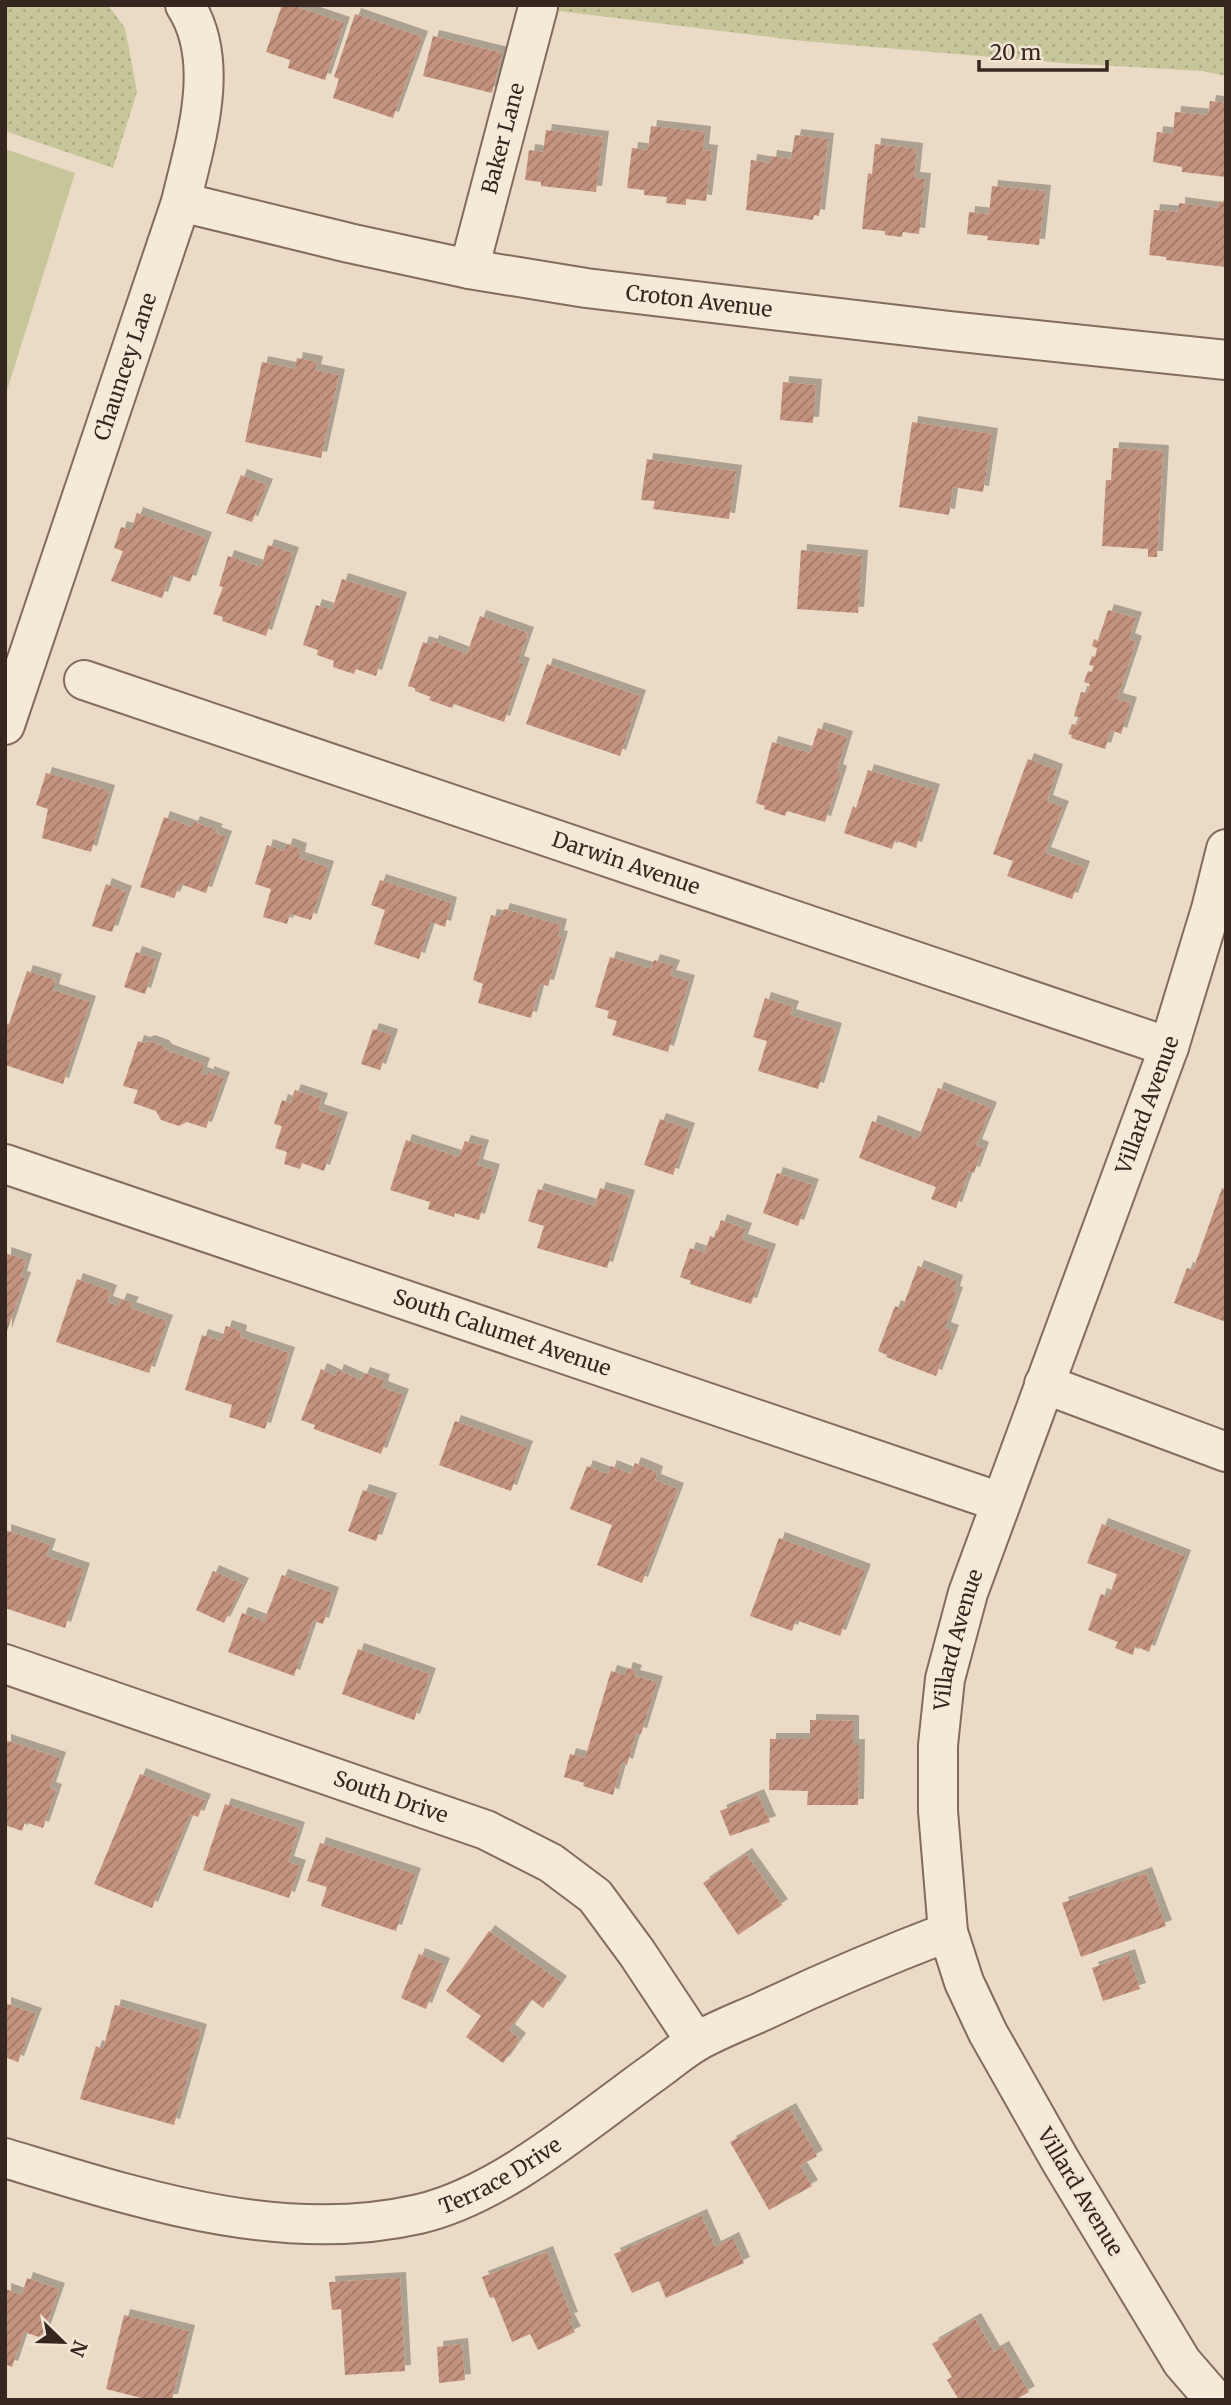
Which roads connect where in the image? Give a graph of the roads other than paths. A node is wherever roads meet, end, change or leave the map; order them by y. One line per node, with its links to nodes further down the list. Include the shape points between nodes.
1 (186, 5): 3 (street, Chauncey Lane, via 204,63 201,119)
2 (538, 7): 4 (street, Baker Lane)
3 (181, 202): 4 (street, Croton Avenue); 6 (street, Chauncey Lane)
4 (469, 269): 5 (street, Croton Avenue, via 674,299)
5 (1226, 360)
6 (17, 658): 8 (street, Chauncey Lane)
7 (84, 680): 10 (street, Darwin Avenue)
8 (5, 725)
9 (1226, 849): 10 (street, Villard Avenue)
10 (1169, 1046): 12 (street, Villard Avenue)
11 (5, 1164): 14 (street, South Calumet Avenue)
12 (1044, 1384): 13 (street); 14 (street, Villard Avenue)
13 (1226, 1452)
14 (1000, 1502): 16 (street, Villard Avenue, via 968,1593 945,1679 938,1811)
15 (5, 1664): 17 (street, South Drive, via 486,1830 551,1863 595,1896)
16 (948, 1932): 17 (street, Terrace Drive, via 852,1969); 19 (street, Villard Avenue, via 964,1982 988,2033 1060,2160 1182,2362)
17 (696, 2042): 18 (street, Terrace Drive, via 512,2174 420,2214 349,2224 230,2217)
18 (5, 2158)
19 (1215, 2400)

